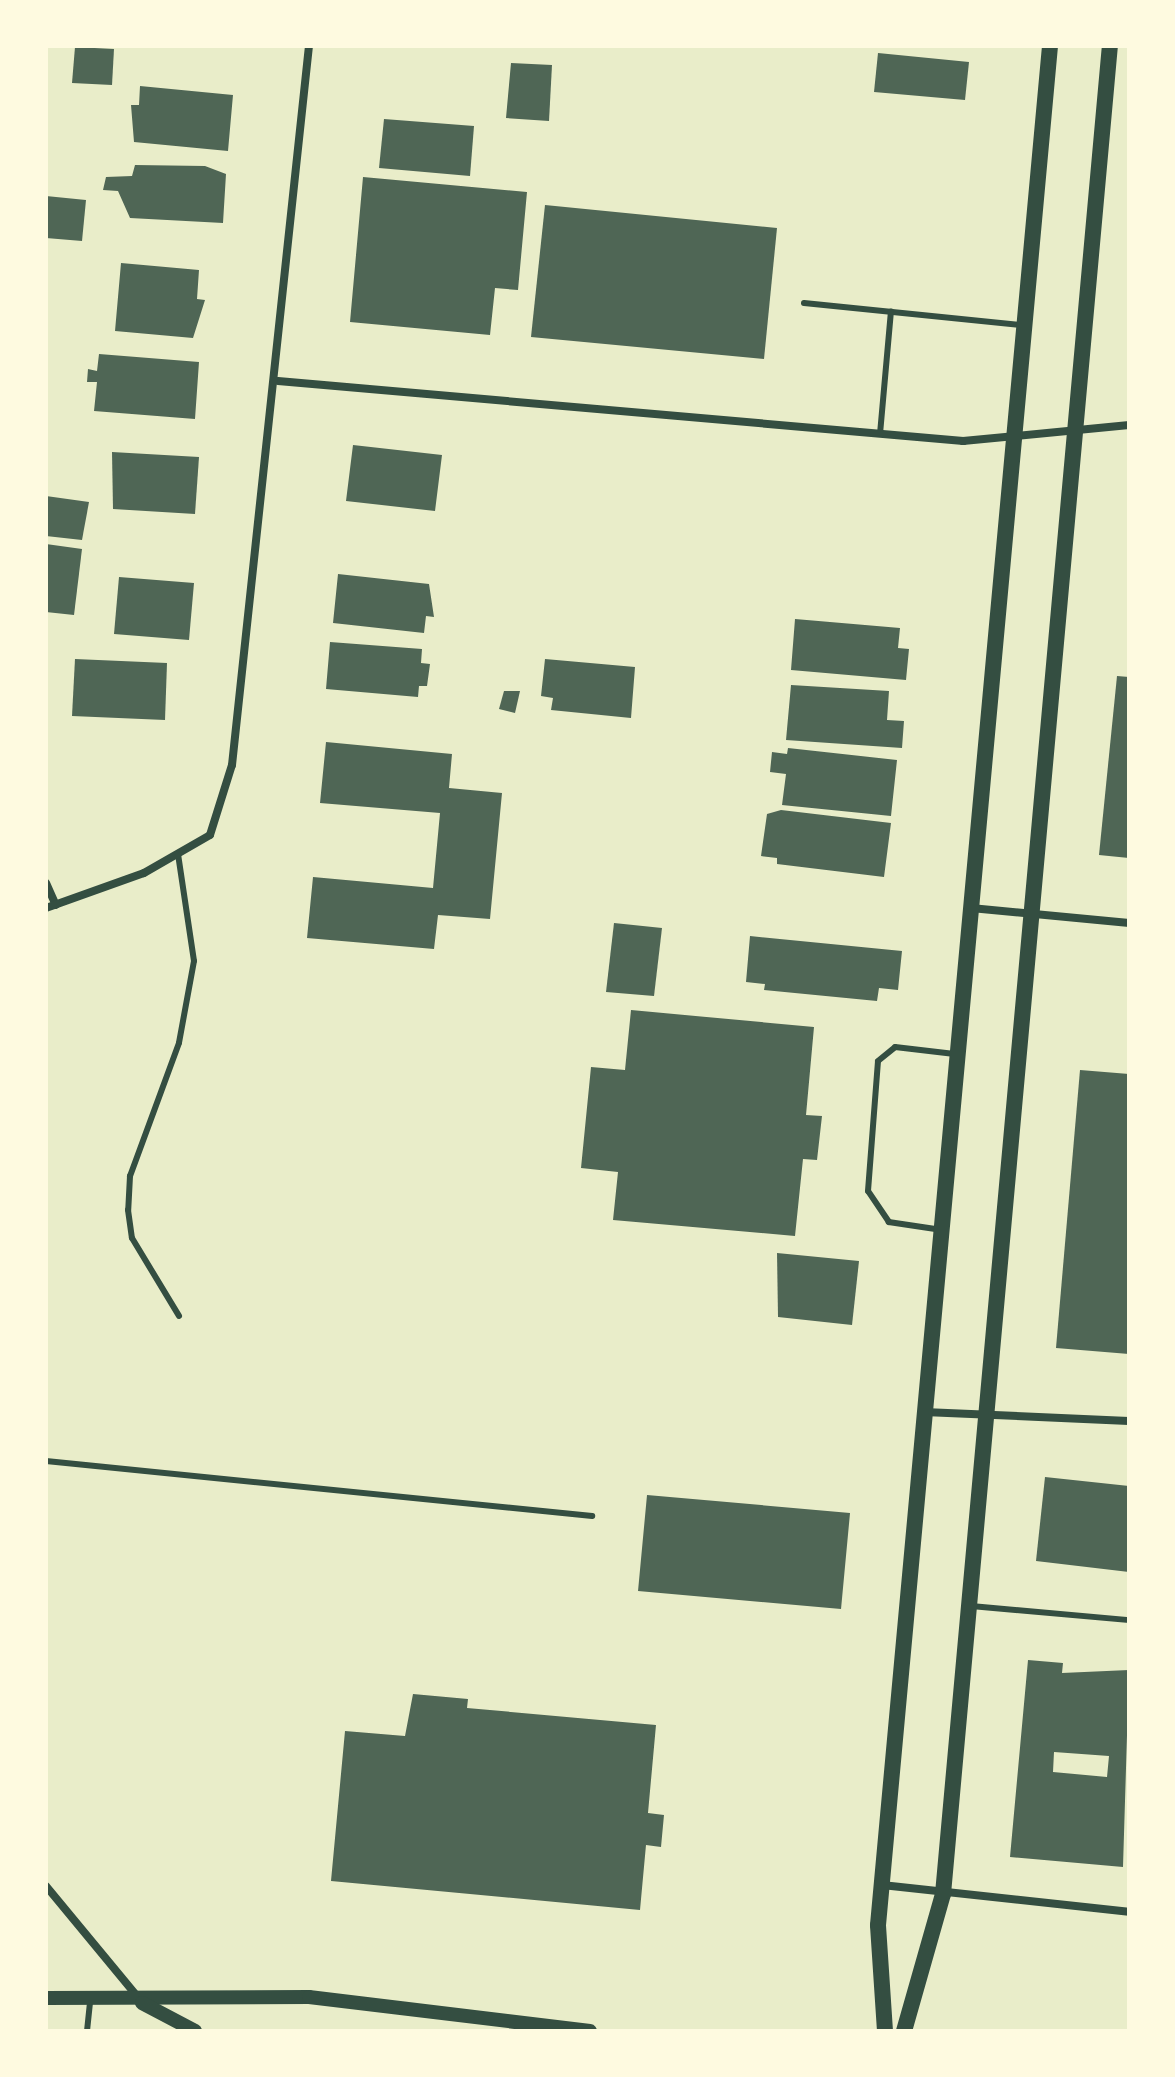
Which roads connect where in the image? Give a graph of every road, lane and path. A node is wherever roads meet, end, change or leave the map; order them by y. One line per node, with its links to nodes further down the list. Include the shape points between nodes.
1 (309, 46): 7 (street)
2 (1050, 46): 6 (main road)
3 (1110, 46): 9 (main road)
4 (804, 303): 5 (lane)
5 (891, 311): 6 (lane); 10 (lane)
6 (1021, 325): 11 (main road)
7 (278, 381): 10 (street); 12 (street, via 232,765 210,835)
8 (1129, 425): 9 (street)
9 (1072, 426): 11 (street); 17 (main road)
10 (880, 434): 11 (street, via 963,441)
11 (1010, 436): 16 (main road)
12 (178, 854): 14 (street); 21 (lane, via 194,961 179,1043 130,1176 128,1210 132,1238)
13 (46, 883): 14 (street)
14 (56, 905): 15 (street)
15 (46, 908)
16 (970, 908): 17 (street); 19 (main road)
17 (1033, 916): 18 (street); 22 (main road)
18 (1129, 923)
19 (959, 1055): 20 (main road); 20 (lane, via 895,1047 878,1061 876,1075 868,1191 889,1222)
20 (945, 1231): 23 (main road)
21 (179, 1316)
22 (985, 1411): 23 (street); 24 (street); 27 (main road)
23 (923, 1412): 30 (main road)
24 (1129, 1421)
25 (46, 1461): 26 (lane)
26 (592, 1516)
27 (968, 1606): 28 (lane); 31 (main road)
28 (1129, 1620)
29 (47, 1885): 35 (street)
30 (882, 1885): 31 (street); 39 (main road)
31 (943, 1894): 32 (street); 40 (main road)
32 (1129, 1912)
33 (46, 1998): 34 (street)
34 (90, 2002): 35 (street); 36 (lane)
35 (142, 2003): 37 (street); 38 (street, via 192,1993 309,1997)
36 (87, 2031)
37 (195, 2031)
38 (590, 2031)
39 (885, 2031)
40 (904, 2031)

